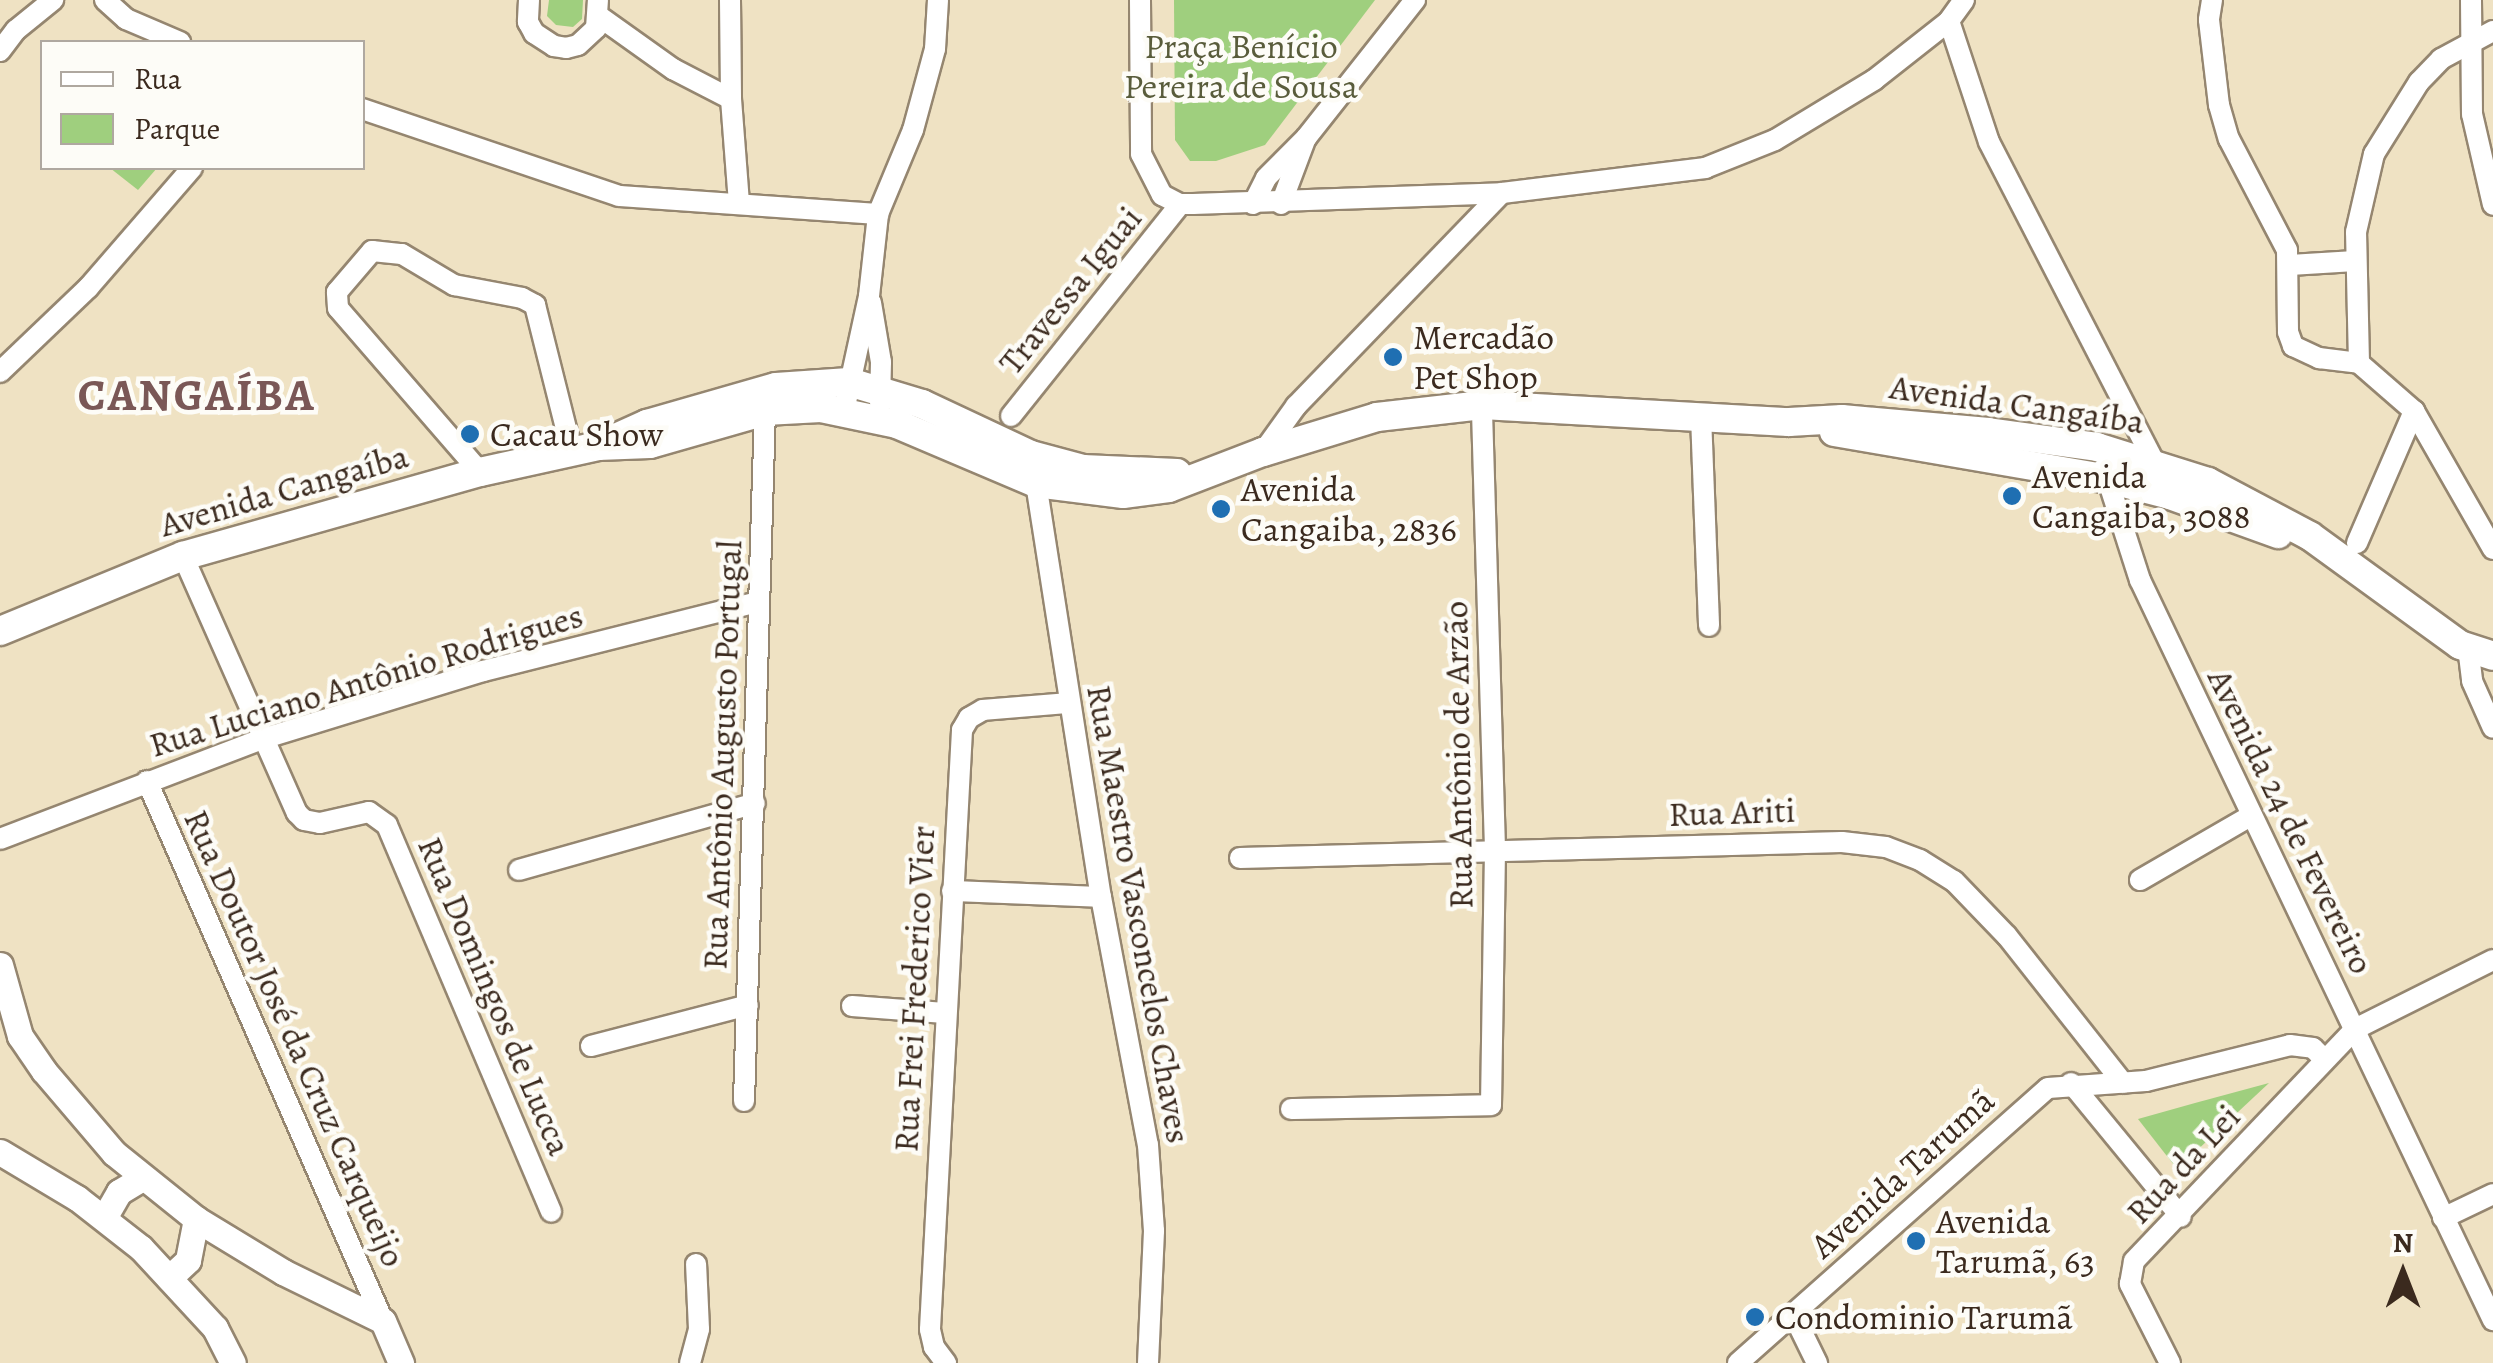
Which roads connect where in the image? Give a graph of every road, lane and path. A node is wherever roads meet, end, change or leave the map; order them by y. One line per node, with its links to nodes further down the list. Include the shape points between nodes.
1 (53, 0): 16 (street)
2 (105, 0): 14 (street, via 126,19)
3 (529, 0): 11 (street, via 528,22 554,46 578,45 596,28)
4 (730, 0): 17 (street)
5 (938, 0): 27 (street, via 935,50 913,130)
6 (1140, 0): 23 (street, via 1141,154 1162,194)
7 (1415, 0): 19 (street)
8 (1964, 0): 12 (street)
9 (2212, 0): 29 (street, via 2214,66 2229,139 2281,234)
10 (2471, 0): 15 (street)
11 (599, 8): 17 (street, via 673,69)
12 (1949, 21): 21 (street, via 1874,80 1791,130 1705,168); 45 (street, via 1990,142)
13 (2493, 31): 15 (street)
14 (175, 40)
15 (2469, 43): 26 (street, via 2472,114); 28 (street, via 2441,59 2390,122 2362,198)
16 (0, 51)
17 (731, 99): 22 (street)
18 (365, 109): 22 (street, via 619,196)
19 (1306, 138): 24 (street, via 1266,178); 25 (street)
20 (190, 170): 32 (street, via 88,288)
21 (1502, 193): 25 (street); 44 (street, via 1310,391)
22 (739, 203): 27 (street)
23 (1180, 204): 24 (street); 39 (street, Travessa Iguai)
24 (1253, 204): 25 (street)
25 (1281, 204)
26 (2493, 205)
27 (878, 214): 30 (street)
28 (2355, 261): 29 (street); 31 (street)
29 (2290, 266): 31 (street, via 2293,346 2319,358)
30 (869, 296): 33 (street); 34 (street)
31 (2360, 363): 38 (street)
32 (0, 372)
33 (849, 382): 34 (main road, Avenida Cangaíba); 37 (street); 43 (main road, Avenida Cangaíba, via 776,387)
34 (879, 405): 37 (main road, Avenida Cangaíba); 47 (main road, Avenida Cangaíba, via 922,404 1031,456 1083,469); 49 (main road, Avenida Cangaíba)
35 (1482, 405): 40 (main road, Avenida Cangaíba); 44 (main road, Avenida Cangaíba, via 1377,417); 65 (street, Rua Antônio de Arzão)
36 (765, 411): 37 (main road, Avenida Cangaíba); 43 (main road, Avenida Cangaíba, via 650,444); 54 (street, Rua Antônio Augusto Portugal)
37 (844, 411)
38 (2414, 411): 51 (street); 52 (street)
39 (1011, 416)
40 (1702, 416): 41 (main road, Avenida Cangaíba); 55 (street)
41 (1788, 422): 42 (main road, Avenida Cangaíba, via 1901,423); 48 (main road, Avenida Cangaíba)
42 (2097, 447): 45 (main road, Avenida Cangaíba); 48 (street, Avenida 24 de Fevereiro)
43 (585, 449): 46 (main road, Avenida Cangaíba); 46 (street, via 534,305 454,284 402,254 372,252 337,292 338,308)
44 (1263, 452): 47 (main road, Avenida Cangaíba)
45 (2156, 462): 50 (street); 51 (main road, Avenida Cangaíba)
46 (480, 472): 53 (main road, Avenida Cangaíba)
47 (1205, 473): 49 (main road, Avenida Cangaíba, via 1169,488 1124,494)
48 (2108, 479): 50 (main road, Avenida Cangaíba); 63 (street, Avenida 24 de Fevereiro, via 2140,580)
49 (1036, 483): 58 (street, Rua Maestro Vasconcelos Chaves)
50 (2170, 496): 51 (main road, Avenida Cangaíba)
51 (2344, 548): 57 (main road, Avenida Cangaíba)
52 (2493, 548)
53 (182, 556): 56 (main road, Avenida Cangaíba); 60 (street, Rua Domingos de Lucca)
54 (757, 602): 60 (street, Rua Luciano Antônio Rodrigues, via 483,671); 62 (street, Rua Antônio Augusto Portugal)
55 (1709, 626)
56 (0, 631)
57 (2480, 652): 59 (street, via 2472,681)
58 (1069, 703): 69 (street, Rua Frei Frederico Vier, via 998,708 969,718 956,785); 70 (street, Rua Maestro Vasconcelos Chaves)
59 (2493, 728)
60 (262, 739): 61 (street, Rua Luciano Antônio Rodrigues); 86 (street, Rua Domingos de Lucca, via 304,820 368,812 386,825)
61 (147, 781): 64 (street, Rua Luciano Antônio Rodrigues); 95 (street, Rua Doutor José da Cruz Carqueijo)
62 (755, 802): 67 (street); 73 (street, Rua Antônio Augusto Portugal)
63 (2252, 815): 68 (street); 76 (street, Avenida 24 de Fevereiro)
64 (0, 839)
65 (1495, 848): 66 (street, Rua Ariti); 80 (street, Rua Ariti, via 1842,842 1886,847 1954,881 2007,936); 82 (street, Rua Antônio de Arzão, via 1492,1104)
66 (1240, 858)
67 (519, 870)
68 (2140, 880)
69 (952, 892): 70 (street); 75 (street, Rua Frei Frederico Vier)
70 (1101, 898): 96 (street, Rua Maestro Vasconcelos Chaves, via 1148,1145 1154,1231)
71 (2493, 960): 76 (street, Rua da Lei)
72 (0, 965): 84 (street, via 28,1048)
73 (748, 1005): 77 (street); 81 (street, Rua Antônio Augusto Portugal)
74 (852, 1006): 75 (street)
75 (944, 1014): 100 (street, Rua Frei Frederico Vier, via 930,1329)
76 (2355, 1029): 78 (street, Rua da Lei); 89 (street, Avenida 24 de Fevereiro)
77 (591, 1046)
78 (2324, 1060): 80 (street, via 2313,1048 2290,1045); 87 (street, Rua da Lei)
79 (2071, 1083): 80 (street); 87 (street); 93 (street, Avenida Tarumã, via 2038,1095)
80 (2123, 1083)
81 (744, 1100)
82 (1291, 1109)
83 (0, 1152): 88 (street)
84 (142, 1178): 88 (street, via 119,1192); 90 (street)
85 (2493, 1194): 89 (street)
86 (551, 1212)
87 (2180, 1217): 103 (street, Rua da Lei, via 2129,1272)
88 (104, 1218): 92 (street)
89 (2443, 1218): 94 (street, Avenida 24 de Fevereiro)
90 (196, 1219): 92 (street, via 188,1260); 95 (street)
91 (696, 1264): 99 (street, via 699,1330)
92 (169, 1278): 97 (street, via 215,1328)
93 (1793, 1314): 101 (street, Avenida Tarumã); 102 (street)
94 (2493, 1320)
95 (383, 1321): 98 (street)
96 (1149, 1360)
97 (232, 1363)
98 (401, 1363)
99 (690, 1363)
100 (946, 1363)
101 (1738, 1363)
102 (1816, 1363)
103 (2170, 1363)

